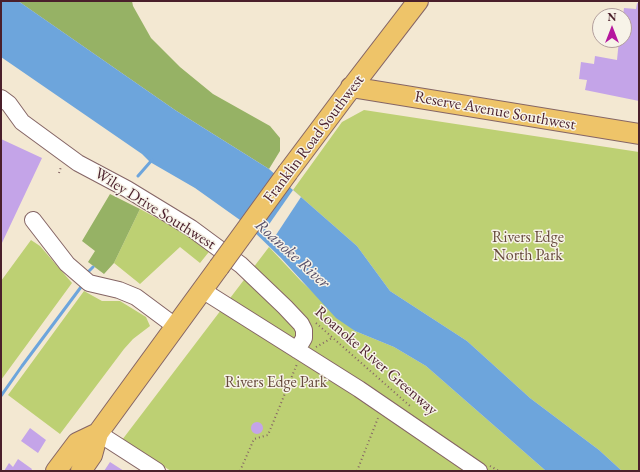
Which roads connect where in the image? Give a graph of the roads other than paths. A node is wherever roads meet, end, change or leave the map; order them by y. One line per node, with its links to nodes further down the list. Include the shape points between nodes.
1 (418, 1): 2 (main road, Franklin Road Southwest)
2 (351, 87): 4 (main road, Reserve Avenue Southwest); 6 (main road, Franklin Road Southwest, bridge)
3 (1, 98): 8 (street, Wiley Drive Southwest, via 9,104 22,122 78,163 191,228 241,265 301,324 304,330)
4 (639, 134)
5 (33, 220): 7 (street, via 67,264 88,283 120,290)
6 (202, 290): 7 (main road, Franklin Road Southwest); 8 (street)
7 (176, 326): 9 (main road, Franklin Road Southwest)
8 (302, 354): 11 (street)
9 (98, 433): 10 (main road, Franklin Road Southwest, via 77,443); 12 (main road, Franklin Road Southwest, via 92,455); 13 (street)
10 (58, 466)
11 (482, 467)
12 (81, 471)
13 (157, 471)

